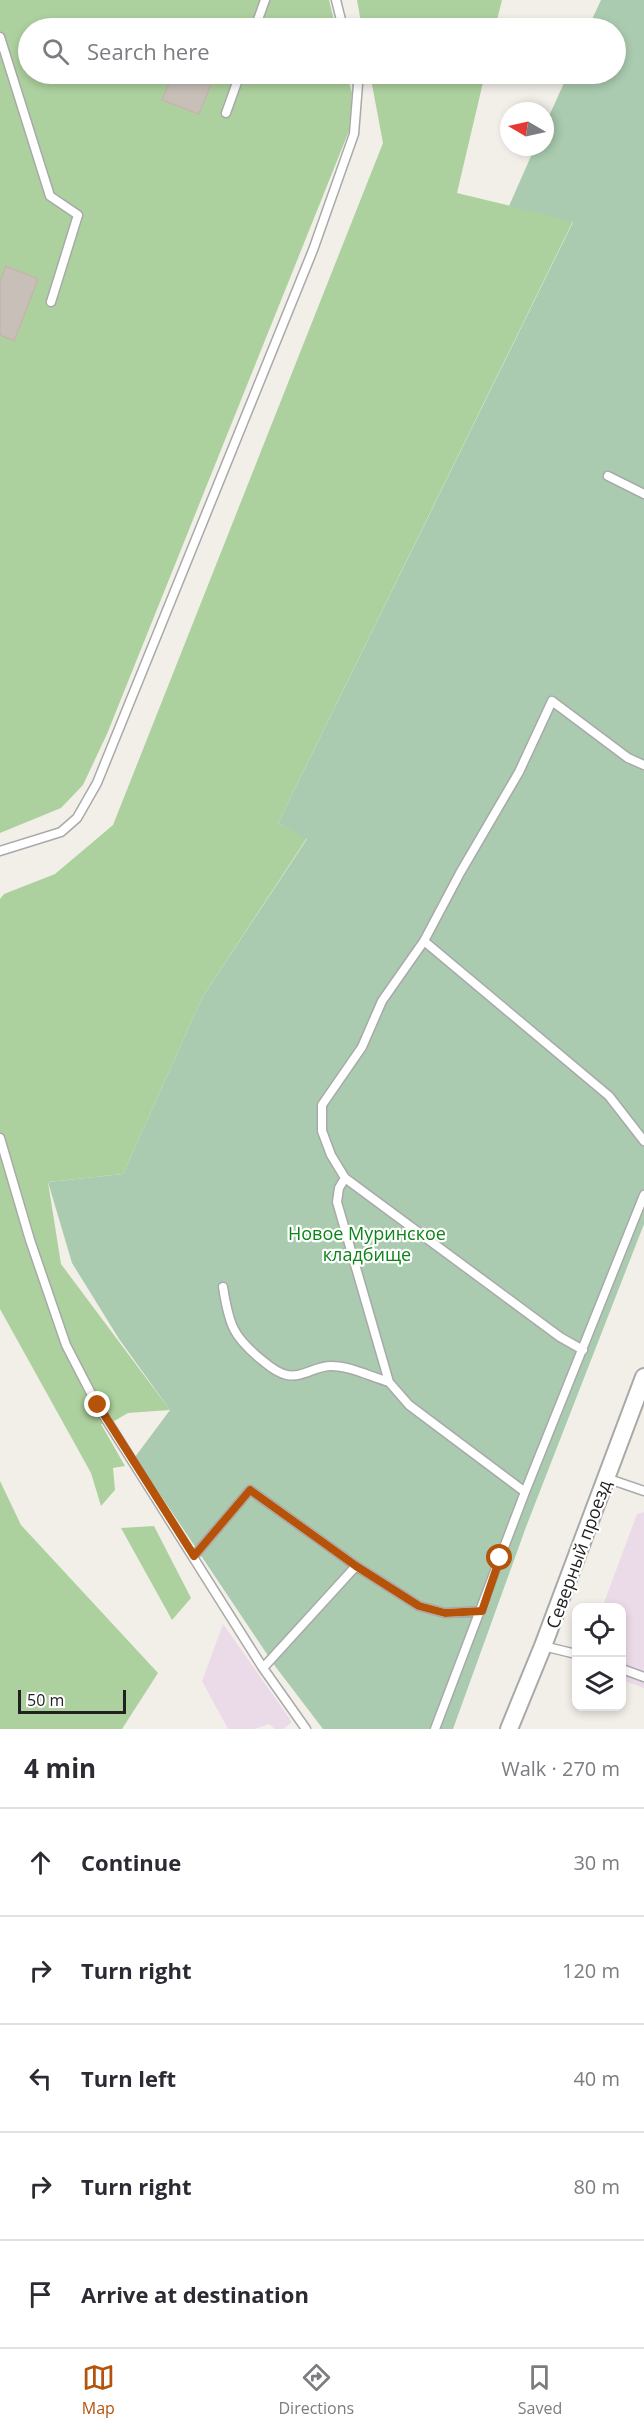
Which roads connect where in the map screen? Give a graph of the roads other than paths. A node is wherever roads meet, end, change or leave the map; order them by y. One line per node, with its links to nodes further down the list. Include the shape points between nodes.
1 (265, 0): 3 (lane)
2 (336, 0): 4 (lane)
3 (259, 18)
4 (340, 18)
5 (0, 37): 9 (lane, via 50,196 78,215)
6 (236, 84): 8 (lane)
7 (358, 84): 13 (lane, via 354,134 313,250 97,783 76,818 61,832)
8 (226, 113)
9 (51, 302)
10 (608, 476): 11 (lane)
11 (644, 494)
12 (644, 765): 14 (lane, via 628,758 552,701 519,772)
13 (0, 851)
14 (424, 941): 16 (lane, via 609,1096); 17 (lane, via 382,1001 362,1047 322,1105 322,1131)
15 (0, 1138): 26 (lane, via 66,1345 98,1405)
16 (644, 1141)
17 (345, 1178): 20 (lane); 22 (lane, via 337,1202)
18 (644, 1194): 20 (lane)
19 (223, 1287): 22 (lane, via 232,1326 242,1343 272,1369 300,1375 332,1366)
20 (583, 1350): 25 (lane)
21 (644, 1377): 23 (street, Северный проезд)
22 (389, 1382): 25 (lane, via 409,1405)
23 (606, 1478): 24 (lane); 29 (street, Северный проезд)
24 (644, 1491)
25 (525, 1492): 28 (lane)
26 (194, 1556): 27 (lane, via 250,1490); 31 (lane)
27 (356, 1566): 28 (lane, via 431,1611); 31 (lane)
28 (482, 1611): 35 (lane)
29 (543, 1646): 30 (lane); 36 (street, Северный проезд)
30 (572, 1653)
31 (263, 1668): 34 (lane)
32 (626, 1671): 33 (lane)
33 (644, 1677)
34 (306, 1729)
35 (435, 1729)
36 (508, 1729)

